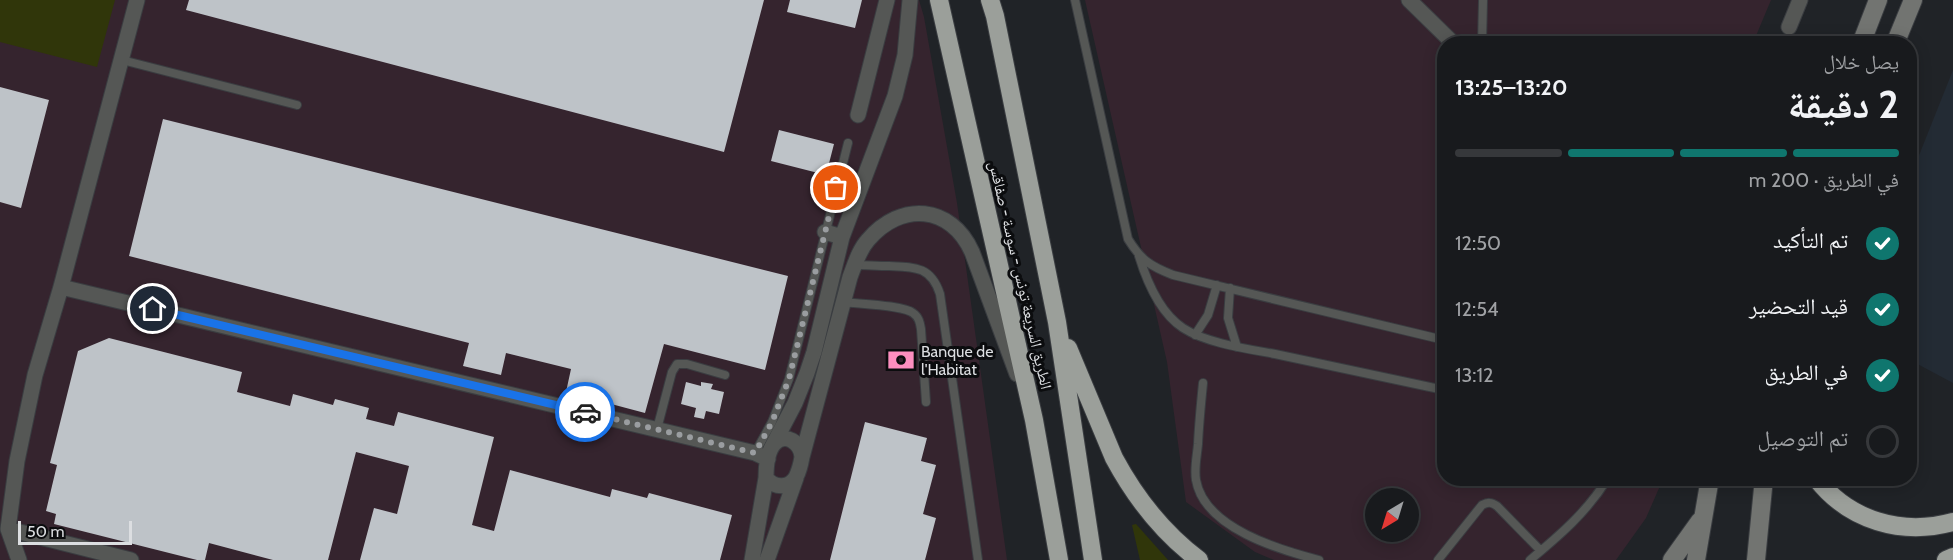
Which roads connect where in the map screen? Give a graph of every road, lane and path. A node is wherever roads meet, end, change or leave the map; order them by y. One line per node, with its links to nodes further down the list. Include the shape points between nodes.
1 (138, 0): 17 (street)
2 (887, 0): 19 (street)
3 (910, 0): 22 (street, via 901,74)
4 (939, 0): 37 (highway, الطريق السريعة تونس - سوسة - صفاقس)
5 (990, 0): 29 (highway, الطريق السريعة تونس - سوسة - صفاقس)
6 (1075, 0): 23 (lane, via 1128,239)
7 (1409, 0): 13 (street)
8 (1483, 0): 14 (lane)
9 (1800, 0): 12 (street)
10 (1878, 0): 15 (main road)
11 (1913, 0): 16 (main road)
12 (1789, 27)
13 (1446, 36)
14 (1482, 36)
15 (1864, 36)
16 (1898, 36)
17 (122, 60): 18 (lane); 26 (street)
18 (297, 105)
19 (858, 115)
20 (848, 143): 21 (lane)
21 (825, 232): 22 (street); 39 (lane, via 789,379 772,422)
22 (842, 237): 39 (street, via 801,389)
23 (1139, 256): 25 (lane, via 1154,268); 30 (lane, via 1160,303 1181,327)
24 (854, 265): 28 (street); 37 (street, via 868,240 901,215 929,214 956,227 972,252); 56 (lane, via 921,269 936,284)
25 (1217, 285): 27 (lane); 30 (lane, via 1208,315)
26 (61, 287): 38 (street); 49 (street, via 35,375)
27 (1230, 288): 31 (lane); 32 (lane, via 1228,318)
28 (843, 302): 36 (lane, via 903,308 914,313 921,323); 40 (street)
29 (1057, 322): 58 (highway, الطريق السريعة تونس - سوسة - صفاقس); 59 (highway, via 1123,474 1161,525)
30 (1195, 335): 32 (lane)
31 (1437, 338)
32 (1237, 346): 35 (lane)
33 (724, 375): 38 (lane, via 677,364)
34 (1203, 383): 60 (lane, via 1195,470 1202,495 1221,518 1239,531)
35 (1437, 389)
36 (926, 402)
37 (1034, 420): 57 (highway, الطريق السريعة تونس - سوسة - صفاقس)
38 (657, 429): 39 (street)
39 (766, 452): 40 (street, via 778,441 790,439 799,445); 42 (street)
40 (802, 457): 41 (street)
41 (796, 477): 42 (street, via 781,486); 55 (street)
42 (766, 478): 54 (street)
43 (1603, 486): 50 (lane, via 1575,522)
44 (1708, 486): 47 (main road)
45 (1763, 486): 65 (main road)
46 (1824, 486): 48 (highway, via 1839,502 1876,522 1924,528)
47 (1702, 518): 63 (main road); 64 (main road)
48 (1953, 522)
49 (4, 535): 52 (street); 53 (street)
50 (1541, 551): 61 (lane, via 1497,506 1487,502); 62 (lane)
51 (1953, 557): 66 (highway)
52 (19, 560)
53 (131, 560)
54 (752, 560)
55 (767, 560)
56 (978, 560)
57 (1059, 560)
58 (1093, 560)
59 (1199, 560)
60 (1319, 560)
61 (1438, 560)
62 (1530, 560)
63 (1672, 560)
64 (1696, 560)
65 (1756, 560)
66 (1946, 560)

